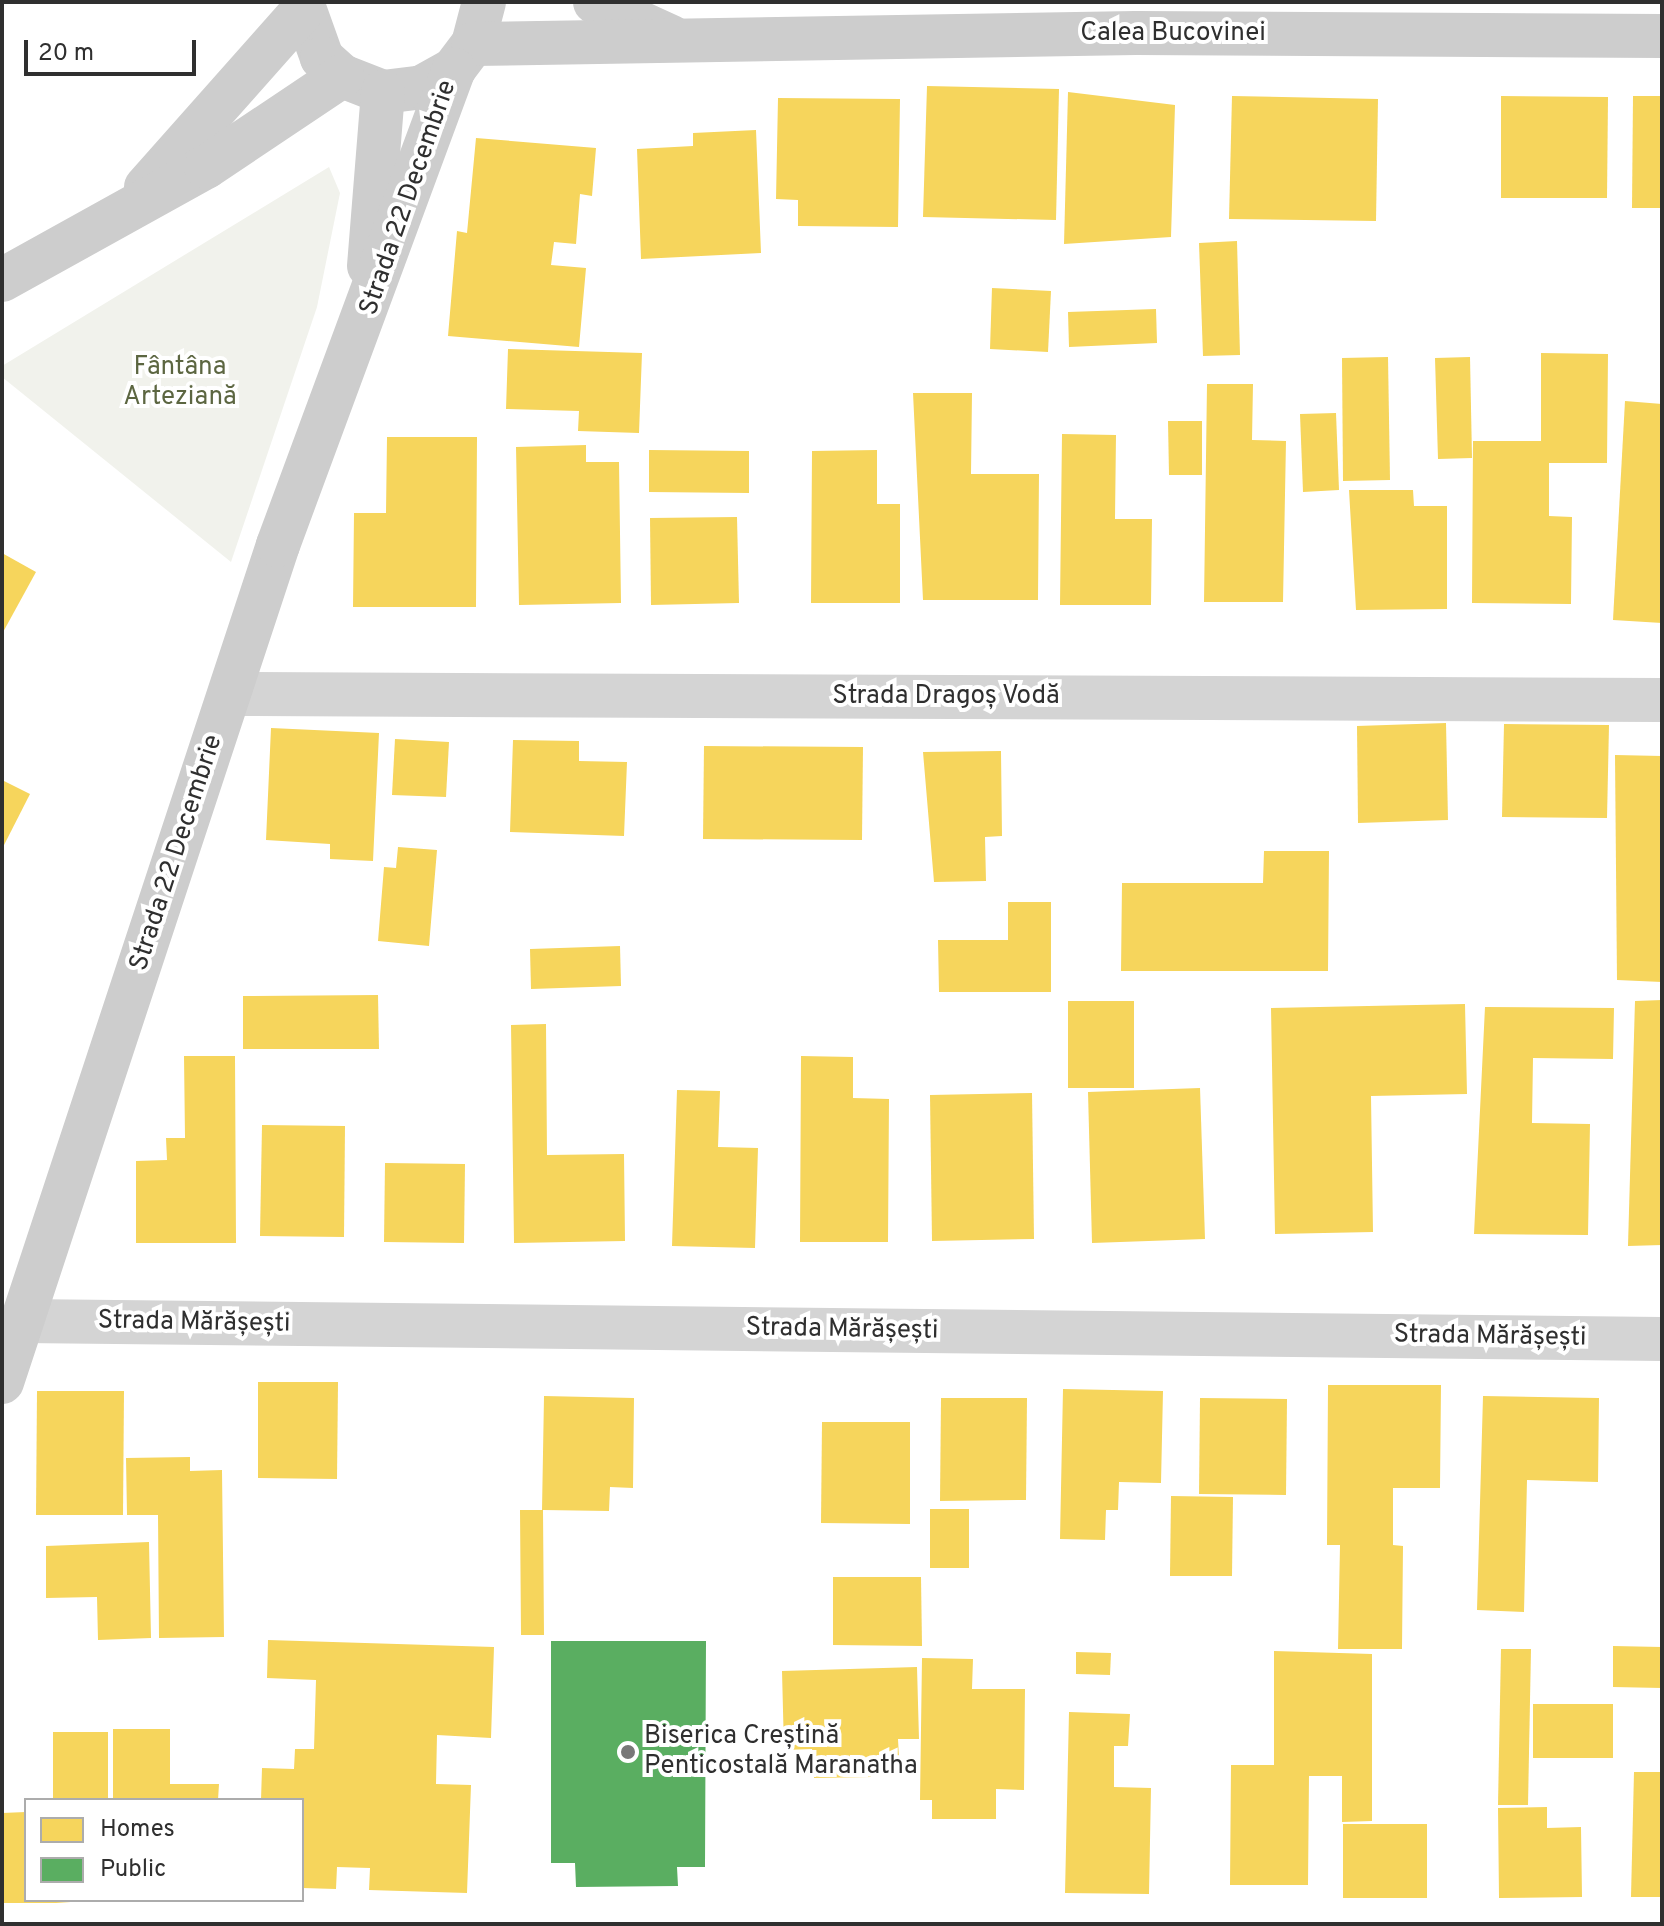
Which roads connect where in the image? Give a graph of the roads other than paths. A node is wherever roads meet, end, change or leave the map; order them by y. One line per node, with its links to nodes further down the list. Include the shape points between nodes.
1 (484, 2): 6 (main road, Strada 22 Decembrie)
2 (595, 2): 5 (main road, Calea Bucovinei)
3 (302, 6): 7 (main road, via 322,58); 9 (main road)
4 (1662, 36): 5 (main road, Calea Bucovinei, via 1136,33)
5 (684, 43): 6 (main road, Calea Bucovinei)
6 (464, 56): 8 (main road, via 422,87); 11 (main road, Strada 22 Decembrie)
7 (342, 76): 8 (main road); 9 (main road, via 206,167)
8 (383, 92): 11 (main road, Strada 22 Decembrie)
9 (128, 206): 10 (main road)
10 (2, 280)
11 (364, 328): 12 (main road, Strada 22 Decembrie, via 278,545)
12 (230, 694): 13 (street, Strada Dragoș Vodă); 14 (main road, Strada 22 Decembrie)
13 (1662, 700)
14 (22, 1321): 15 (street, Strada Mărășești); 16 (main road, Strada 22 Decembrie)
15 (1662, 1339)
16 (2, 1382)

